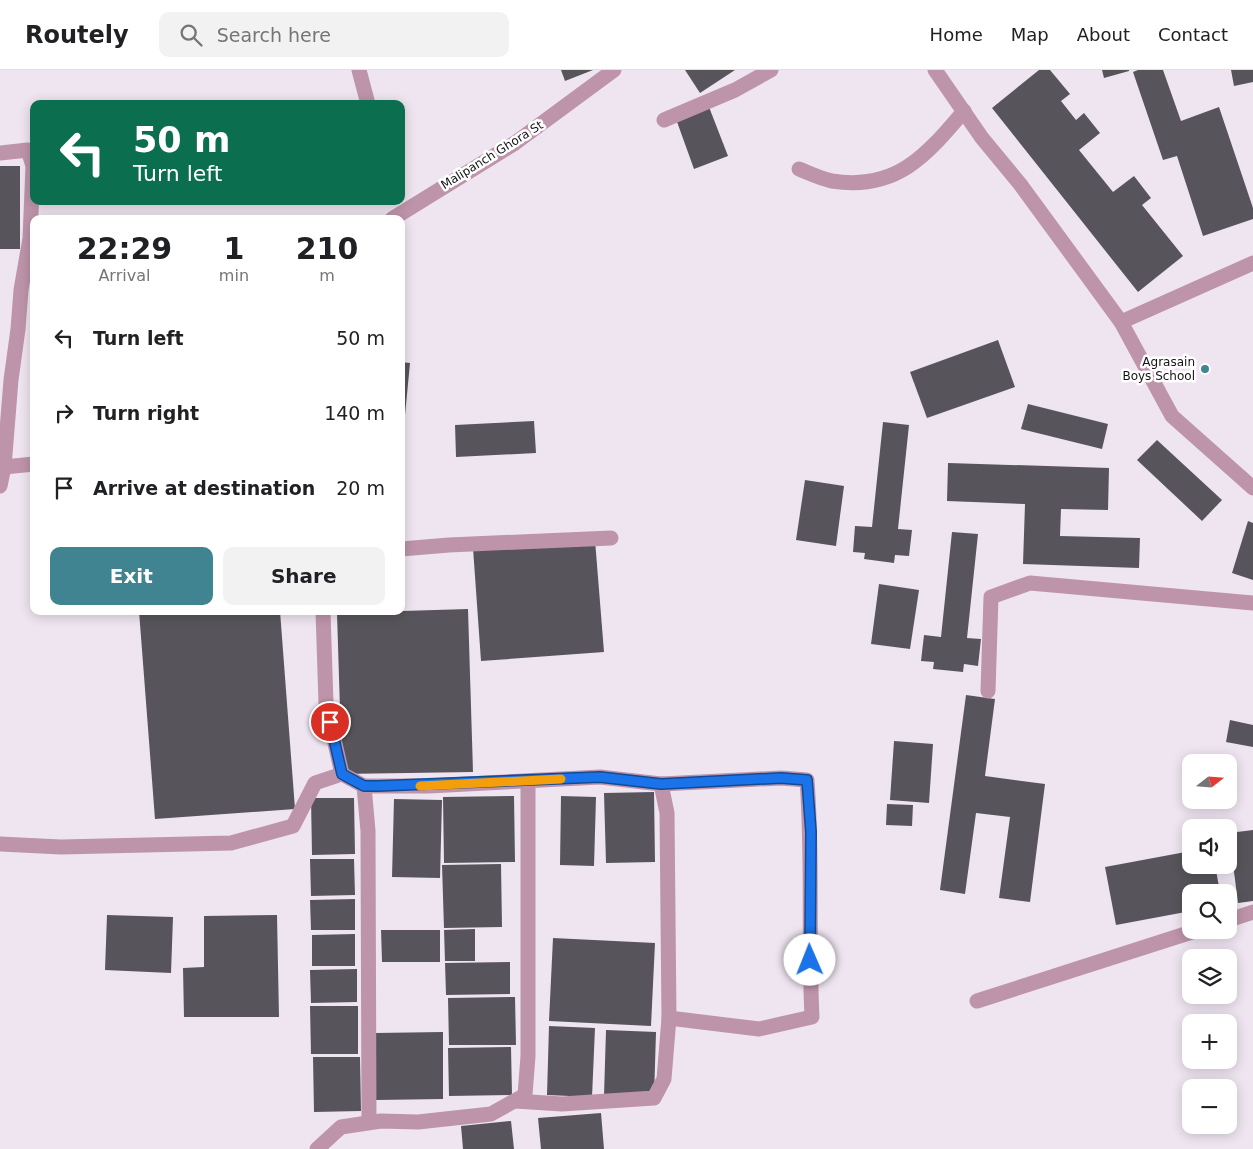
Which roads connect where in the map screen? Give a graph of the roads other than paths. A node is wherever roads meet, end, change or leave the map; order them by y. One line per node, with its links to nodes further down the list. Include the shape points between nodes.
1 (359, 70): 5 (street)
2 (614, 70): 11 (street, Malipanch Ghora St, via 515,143)
3 (771, 70): 7 (street, via 735,90)
4 (935, 70): 6 (street)
5 (367, 100)
6 (964, 111): 10 (street, via 938,142 905,170 868,182 830,181); 14 (street)
7 (664, 120)
8 (0, 153): 9 (street, via 28,150)
9 (30, 156)
10 (799, 169)
11 (397, 211)
12 (30, 238): 16 (street, via 21,290)
13 (1253, 263): 14 (street)
14 (1121, 322): 18 (street, via 1172,416)
15 (30, 464): 16 (street)
16 (4, 467): 17 (street)
17 (0, 486)
18 (1253, 488)
19 (611, 538): 20 (street)
20 (405, 549)
21 (1253, 603): 23 (street, via 1030,583 991,597)
22 (323, 615): 24 (street, via 326,704)
23 (988, 692)
24 (342, 774): 27 (street); 28 (street, via 315,783 294,826 231,843 61,847)
25 (528, 781): 26 (street, via 600,777); 27 (street); 34 (street, via 528,1056 525,1095)
26 (661, 784): 33 (street, via 667,813); 33 (street, via 781,778 807,780 811,832 812,1017 759,1029)
27 (364, 786): 35 (street, via 368,831)
28 (0, 844)
29 (1253, 912): 30 (street)
30 (1237, 917)
31 (1182, 935): 32 (street)
32 (977, 1001)
33 (668, 1018): 34 (street, via 664,1079 654,1098 562,1104)
34 (515, 1101): 35 (street, via 491,1114 418,1122)
35 (369, 1122): 36 (street, via 342,1127)
36 (317, 1149)

